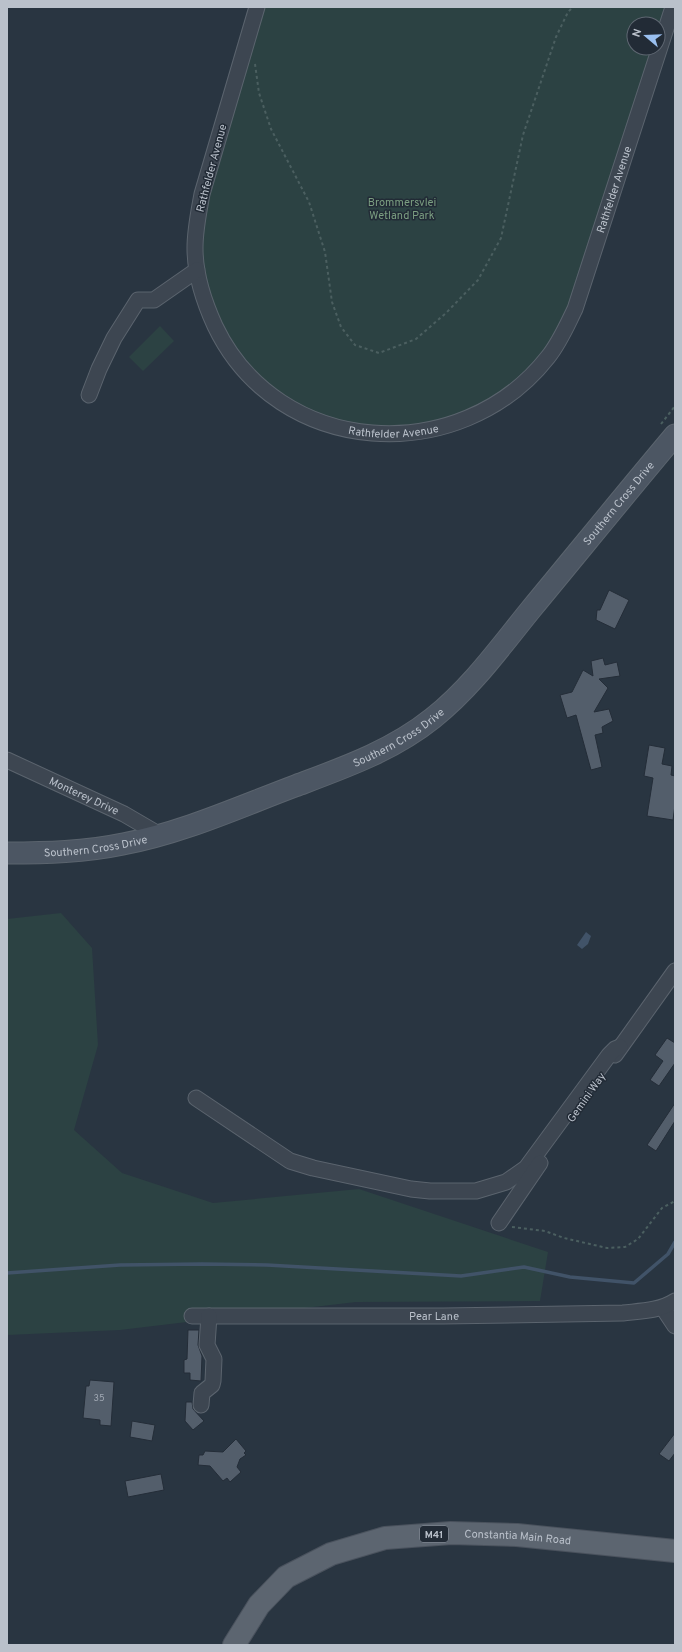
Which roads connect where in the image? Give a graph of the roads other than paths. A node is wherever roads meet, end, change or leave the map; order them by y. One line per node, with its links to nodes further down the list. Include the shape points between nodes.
1 (257, 7): 3 (street, Rathfelder Avenue, via 202,194 195,248)
2 (673, 7): 3 (street, Rathfelder Avenue, via 575,309 549,356 531,376 494,406 455,423 413,432 374,434 319,421 261,387 235,360 209,314)
3 (197, 270): 4 (street, via 154,300 138,300 114,338)
4 (89, 395)
5 (668, 430): 7 (street, Southern Cross Drive, via 471,682 432,719 389,747 344,767)
6 (7, 760): 7 (street, Monterey Drive, via 124,814)
7 (160, 835): 8 (street, Southern Cross Drive, via 121,845 96,848)
8 (7, 853)
9 (675, 971): 10 (street, Gemini Way)
10 (620, 1047): 11 (street, via 609,1055 526,1168 506,1182 476,1191 412,1189 290,1161); 12 (street, Gemini Way)
11 (196, 1098)
12 (500, 1221)
13 (669, 1304): 15 (street, Pear Lane, via 649,1311 623,1313); 16 (street)
14 (192, 1316): 15 (street, Pear Lane)
15 (209, 1316): 17 (street, via 208,1347 214,1359 214,1381 202,1393)
16 (675, 1326)
17 (201, 1406)
18 (675, 1551): 19 (main road, Constantia Main Road / M41, via 517,1535 451,1533 385,1538 331,1554 286,1577 259,1605)
19 (234, 1645)

